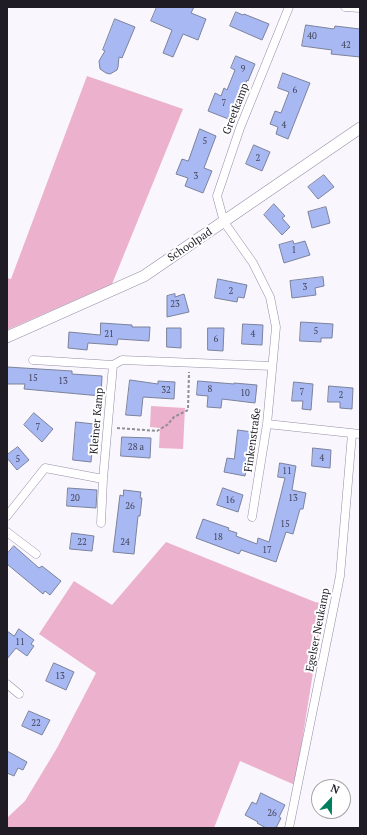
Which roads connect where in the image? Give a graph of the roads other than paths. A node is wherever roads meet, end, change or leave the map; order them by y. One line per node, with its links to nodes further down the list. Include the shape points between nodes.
1 (289, 7): 5 (street, Greetkamp, via 240,128 217,196)
2 (345, 7): 3 (street)
3 (360, 8)
4 (360, 128): 5 (street, Schoolpad)
5 (224, 222): 6 (street, Schoolpad, via 144,276); 9 (street, Finkenstraße, via 252,263 270,297 276,327)
6 (7, 337)
7 (34, 360): 8 (street)
8 (113, 365): 9 (street, via 122,360); 12 (street, Kleiner Kamp)
9 (272, 366): 10 (street, Finkenstraße)
10 (267, 424): 11 (street, Egelser Neukamp); 14 (street, Finkenstraße)
11 (356, 434): 20 (street, Egelser Neukamp, via 340,576)
12 (104, 479): 13 (street, via 45,468); 15 (street, Kleiner Kamp)
13 (7, 516)
14 (252, 517)
15 (101, 523)
16 (7, 532): 17 (street)
17 (36, 554)
18 (7, 684): 19 (street)
19 (19, 694)
20 (289, 828)

